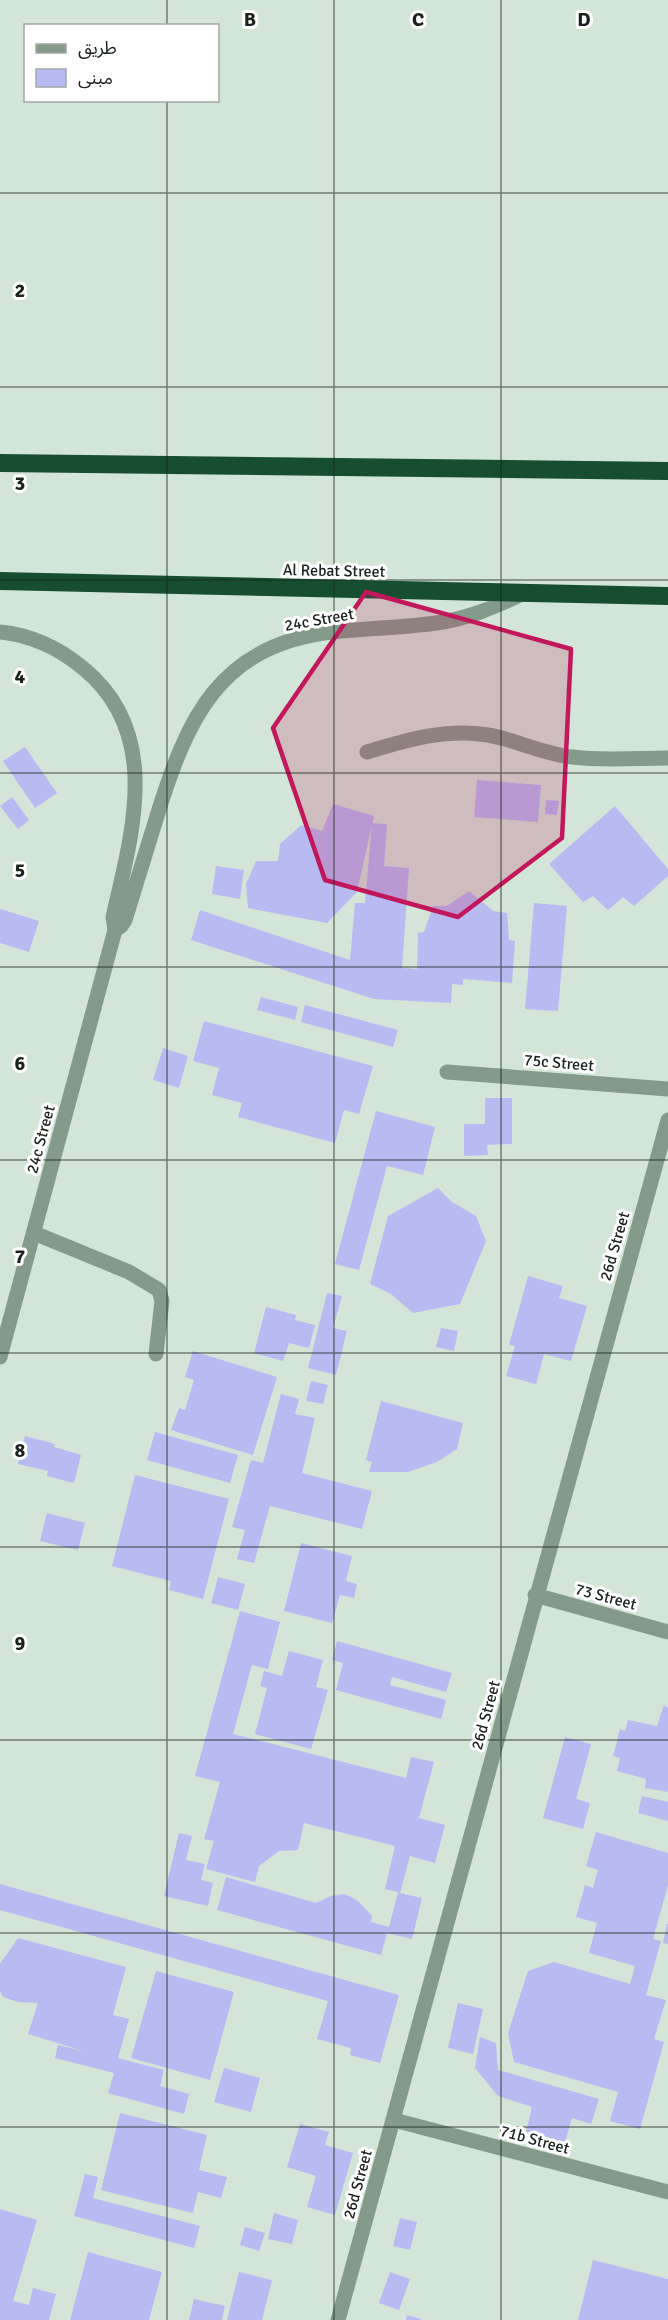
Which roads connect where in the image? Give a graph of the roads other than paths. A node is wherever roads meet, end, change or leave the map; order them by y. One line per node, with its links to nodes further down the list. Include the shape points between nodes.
1 (0, 462): 2 (highway)
2 (668, 471)
3 (0, 581): 4 (highway, Al Rebat Street)
4 (522, 594): 5 (highway, Al Rebat Street); 9 (street, 24c Street, via 495,607 436,623 301,637 273,647 231,674 186,733 125,920)
5 (668, 596)
6 (0, 632): 9 (street, 24c Street, via 32,639 72,659 98,682 119,710 129,736 136,793 133,828 113,917)
7 (367, 752): 8 (street, via 434,734 461,732 488,735 574,758)
8 (668, 758)
9 (115, 930): 13 (street, 24c Street)
10 (447, 1072): 11 (street, 75c Street)
11 (668, 1089)
12 (668, 1120): 16 (street, 26d Street)
13 (34, 1233): 14 (street, via 129,1272 159,1290 162,1301); 15 (street, 24c Street)
14 (156, 1354)
15 (0, 1357)
16 (535, 1595): 17 (street, 73 Street); 18 (street, 26d Street)
17 (668, 1632)
18 (394, 2120): 19 (street, 71b Street); 20 (street, 26d Street)
19 (668, 2192)
20 (339, 2320)

